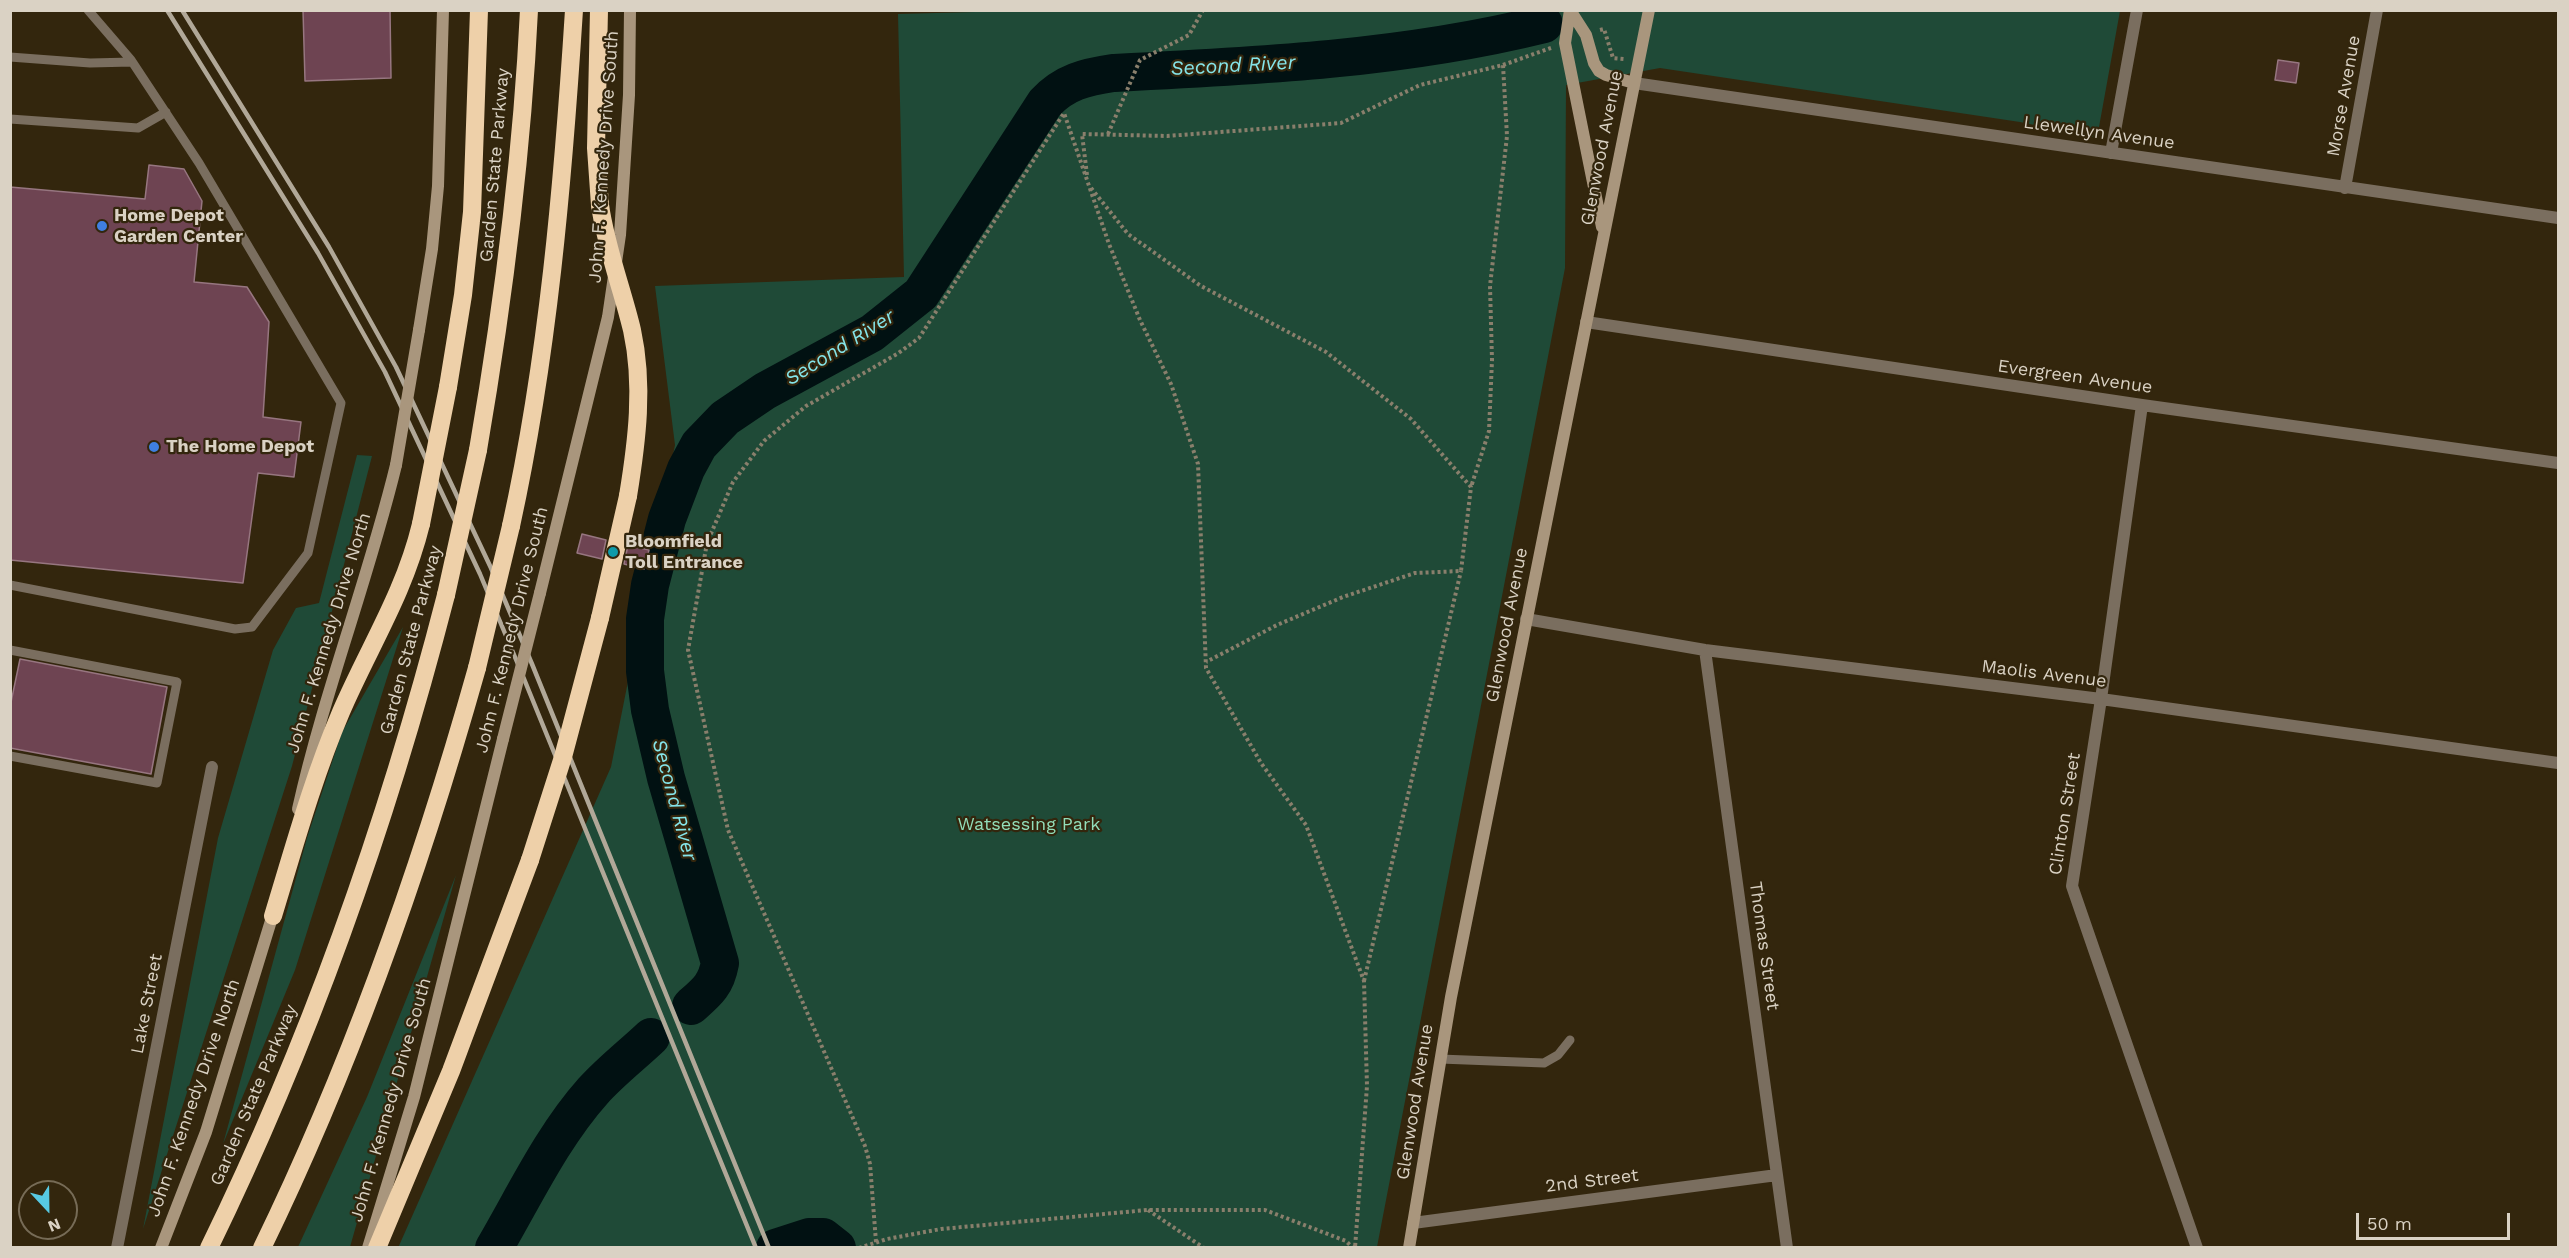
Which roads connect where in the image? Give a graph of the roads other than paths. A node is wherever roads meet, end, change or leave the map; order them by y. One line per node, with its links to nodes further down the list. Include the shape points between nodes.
1 (88, 10): 13 (lane)
2 (443, 10): 32 (main road, John F. Kennedy Drive North, bridge, via 438,186 432,249 396,465 314,741)
3 (480, 10): 32 (highway, bridge, via 472,212 463,295 421,524 402,586 327,746)
4 (529, 10): 39 (highway, Garden State Parkway, bridge, via 508,261 478,450 446,595 396,775 354,902 292,1063)
5 (574, 10): 40 (highway, bridge, via 548,308 524,464 477,668 395,932 340,1072)
6 (599, 10): 42 (highway, bridge, via 596,148 600,205 638,373 638,426 628,495 563,757 530,860 452,1071)
7 (630, 10): 41 (main road, John F. Kennedy Drive South, bridge, via 629,95 616,277 608,317 420,1076)
8 (1570, 10): 14 (main road, via 1586,34 1593,63 1599,71); 20 (main road, via 1565,42)
9 (1648, 10): 14 (main road, Glenwood Avenue)
10 (2137, 10): 17 (street)
11 (2377, 10): 18 (street, Morse Avenue)
12 (10, 57): 13 (lane)
13 (132, 62): 15 (lane)
14 (1634, 83): 17 (street, Llewellyn Avenue); 20 (main road, Glenwood Avenue)
15 (166, 112): 16 (lane, via 138,128); 24 (lane, via 341,403 311,543 302,563 257,623 244,630)
16 (10, 119)
17 (2111, 153): 18 (street, Llewellyn Avenue)
18 (2345, 188): 19 (street, Llewellyn Avenue)
19 (2559, 218)
20 (1603, 235): 21 (main road, Glenwood Avenue)
21 (1586, 322): 22 (street, Evergreen Avenue); 25 (main road, Glenwood Avenue)
22 (2142, 405): 23 (street, Evergreen Avenue); 28 (street, Clinton Street)
23 (2559, 464)
24 (10, 585)
25 (1526, 619): 27 (street, Maolis Avenue); 34 (main road, Glenwood Avenue)
26 (10, 650): 29 (lane, via 177,682 157,783)
27 (1705, 650): 28 (street, Maolis Avenue); 35 (street, Thomas Street)
28 (2101, 699): 30 (street, Maolis Avenue); 45 (street, Clinton Street, via 2072,886)
29 (10, 756)
30 (2559, 763)
31 (212, 767): 37 (street, Lake Street)
32 (273, 916): 38 (main road, John F. Kennedy Drive North, via 206,1132)
33 (1570, 1040): 34 (lane, via 1558,1055 1544,1063)
34 (1440, 1059): 36 (main road, Glenwood Avenue)
35 (1777, 1175): 36 (street, 2nd Street); 44 (street, Thomas Street)
36 (1413, 1223): 43 (main road, Glenwood Avenue)
37 (117, 1248)
38 (161, 1248)
39 (209, 1248)
40 (262, 1248)
41 (368, 1248)
42 (376, 1248)
43 (1409, 1248)
44 (1787, 1248)
45 (2197, 1248)

